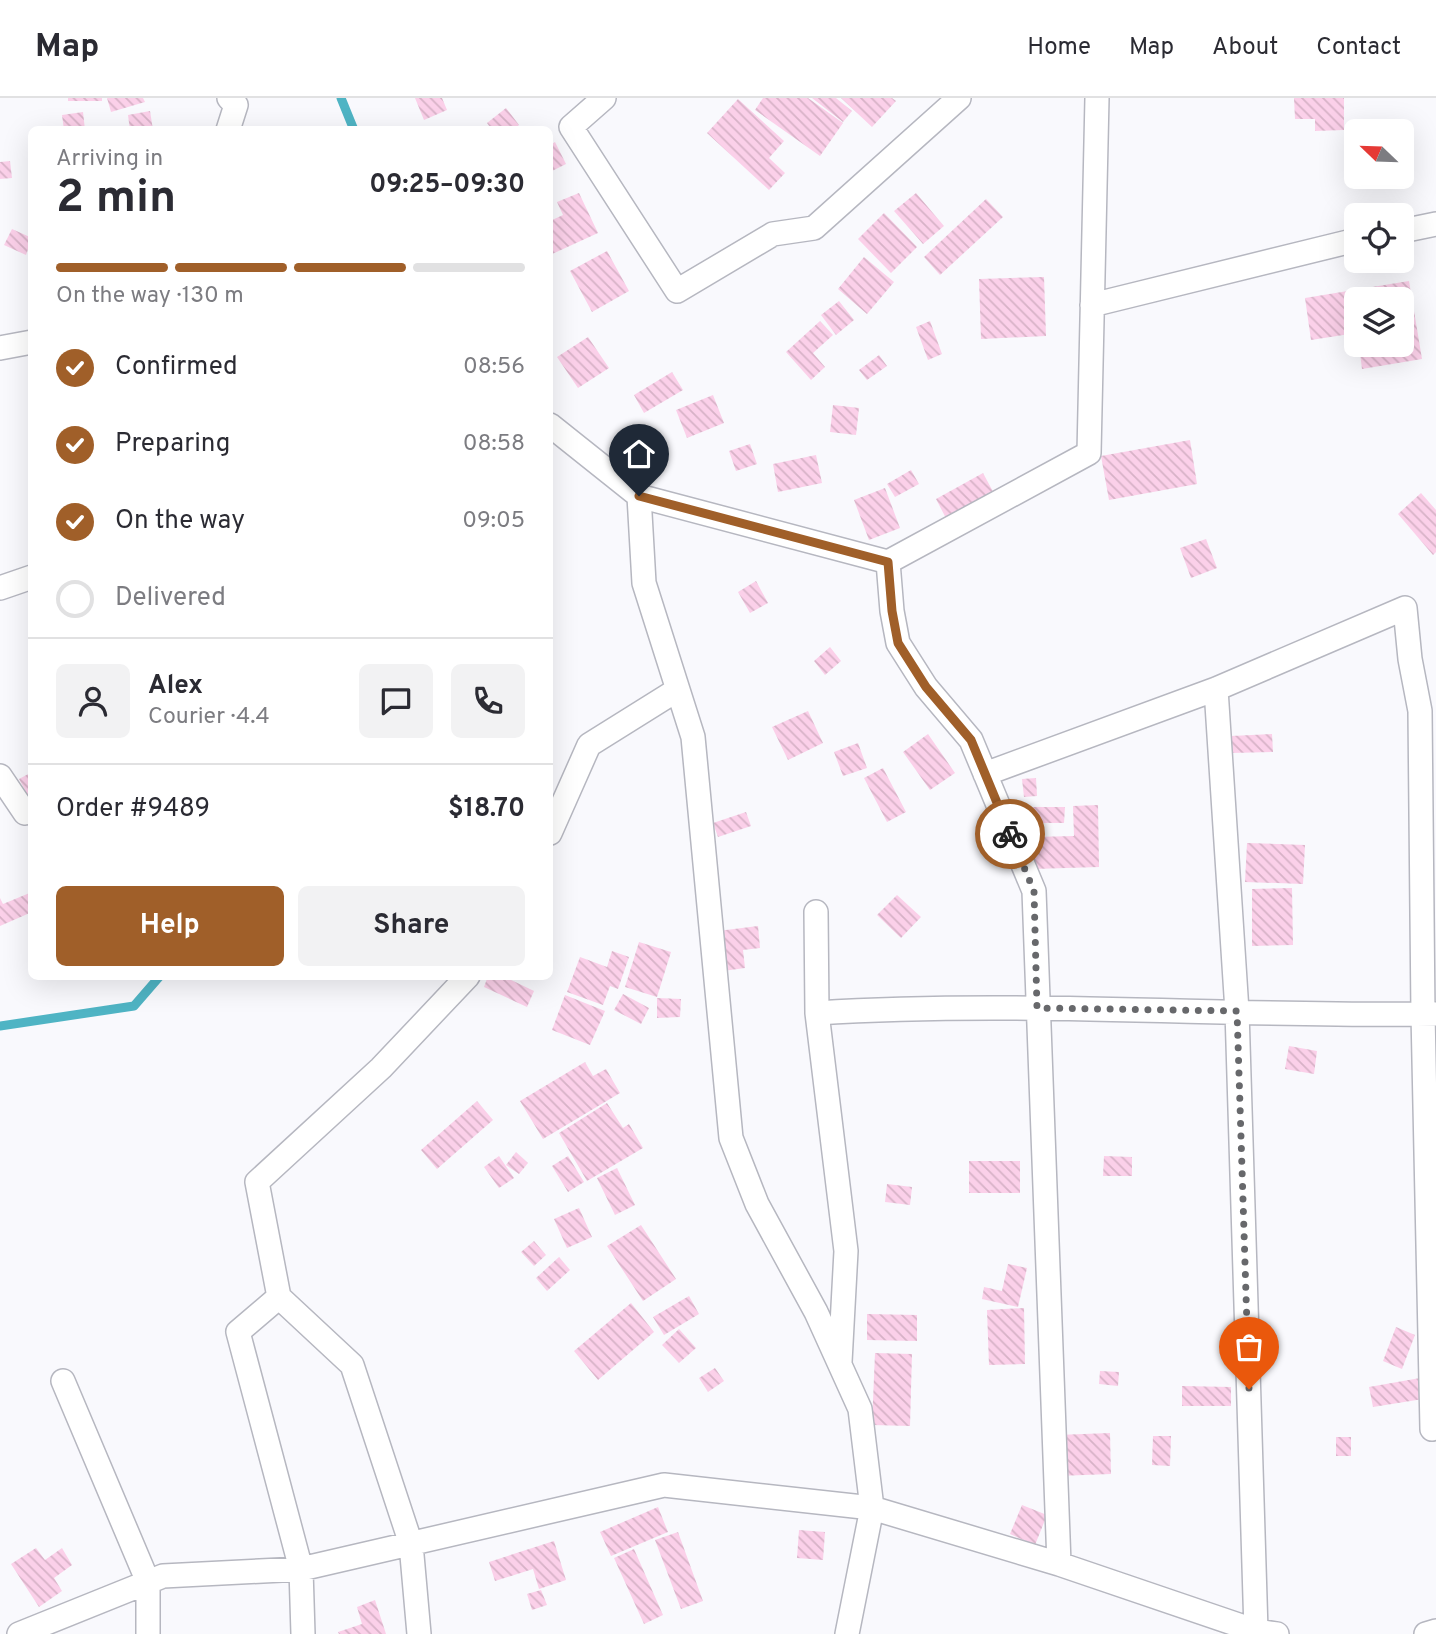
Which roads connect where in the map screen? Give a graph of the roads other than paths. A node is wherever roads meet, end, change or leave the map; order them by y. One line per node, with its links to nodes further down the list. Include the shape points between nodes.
1 (229, 98): 5 (street, via 236,105)
2 (604, 98): 3 (street, via 571,127 677,291 773,234 814,228)
3 (959, 98)
4 (1097, 98): 9 (street)
5 (229, 126)
6 (1436, 224): 7 (street)
7 (1414, 229)
8 (1344, 243): 9 (street)
9 (1092, 305): 14 (street, via 1088,453)
10 (28, 343): 11 (street)
11 (0, 348)
12 (553, 427): 13 (street)
13 (639, 496): 14 (street); 18 (street, via 644,583)
14 (888, 562): 20 (street, via 898,643 926,687 971,740)
15 (28, 578): 16 (street)
16 (0, 588)
17 (1216, 689): 19 (street, via 1405,608 1410,659); 20 (street); 27 (street)
18 (677, 690): 23 (street, via 589,745); 31 (street, via 692,737 731,1138 757,1204)
19 (1428, 711): 29 (street)
20 (985, 774): 26 (street, via 1034,891)
21 (0, 776): 22 (street)
22 (25, 813)
23 (553, 826)
24 (816, 912): 28 (street)
25 (464, 980): 30 (street, via 381,1068 257,1182)
26 (1037, 1008): 27 (street); 28 (street); 36 (street)
27 (1237, 1011): 29 (street); 40 (street)
28 (817, 1013): 31 (street, via 846,1251)
29 (1429, 1014): 33 (street)
30 (279, 1297): 35 (street, via 352,1365); 37 (street, via 238,1332)
31 (840, 1365): 34 (street, via 860,1409)
32 (63, 1381): 38 (street)
33 (1432, 1429)
34 (872, 1508): 35 (street, via 664,1485); 36 (street); 45 (street)
35 (411, 1544): 37 (street); 44 (street)
36 (1059, 1564): 40 (street)
37 (301, 1569): 38 (street, via 163,1576); 43 (street)
38 (148, 1582): 41 (street); 42 (street)
39 (1436, 1631): 46 (street)
40 (1267, 1633)
41 (19, 1634)
42 (148, 1634)
43 (303, 1634)
44 (419, 1634)
45 (848, 1634)
46 (1426, 1634)

